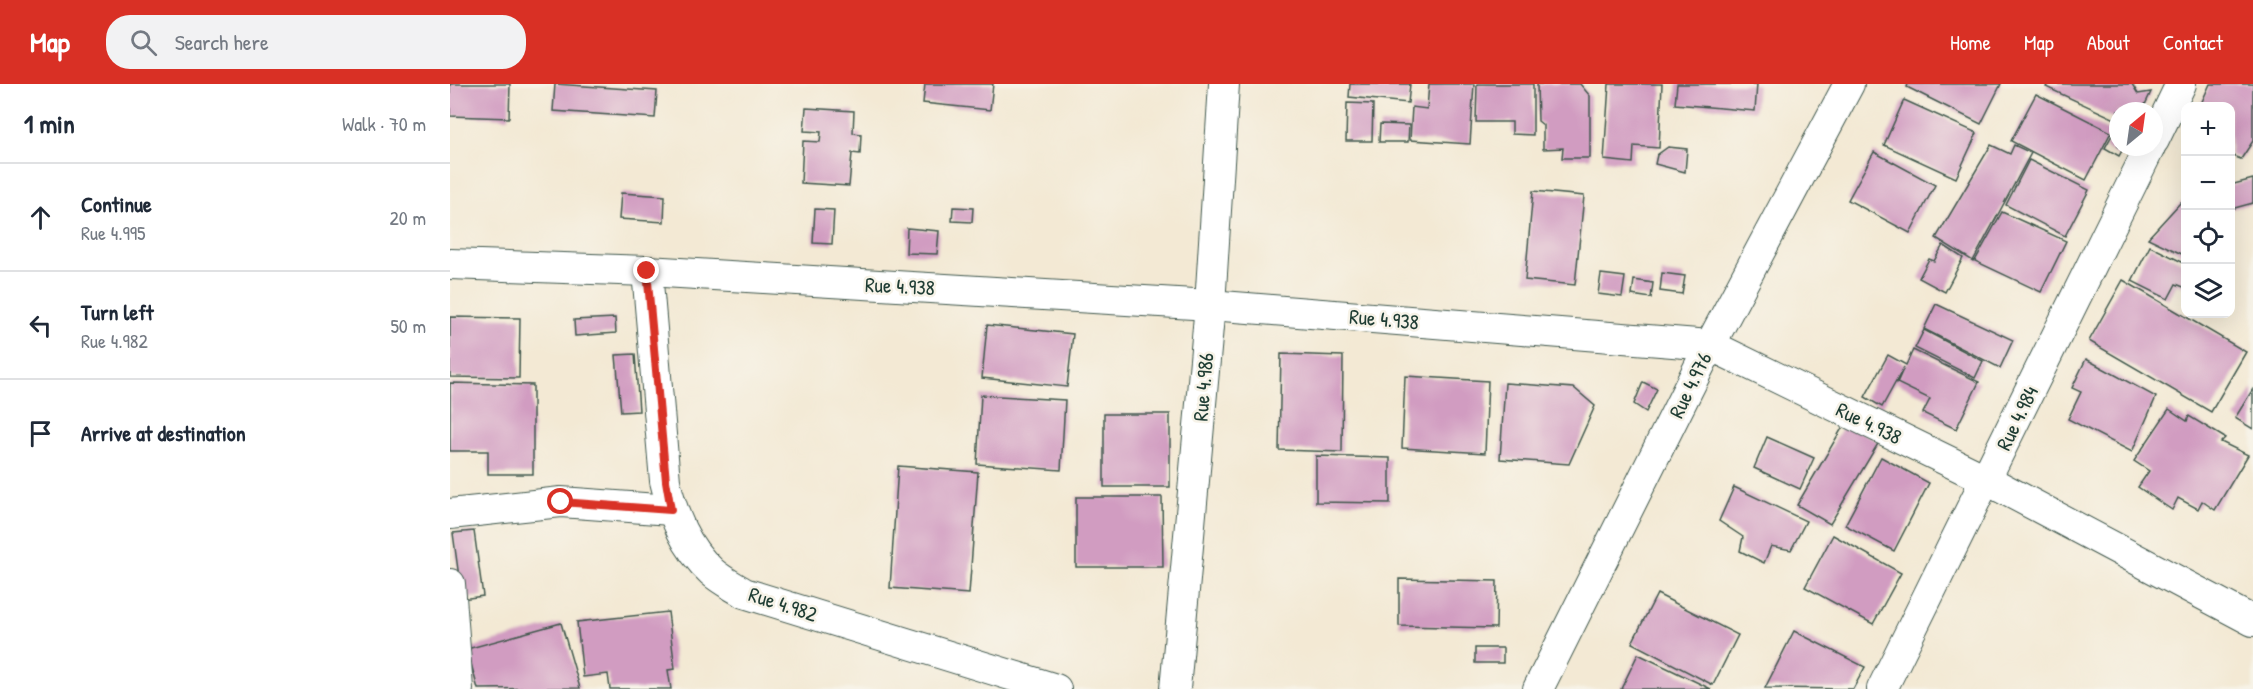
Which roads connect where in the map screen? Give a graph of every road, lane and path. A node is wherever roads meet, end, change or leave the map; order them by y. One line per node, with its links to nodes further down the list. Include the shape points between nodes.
1 (1224, 84): 8 (street, Rue 4.986)
2 (1849, 84): 9 (street, Rue 4.976)
3 (2181, 84): 4 (street)
4 (2163, 121)
5 (2147, 156): 10 (street, Rue 4.984)
6 (450, 264): 7 (street, Rue 4.938)
7 (647, 271): 8 (street, Rue 4.938); 11 (street, Rue 4.982)
8 (1210, 305): 9 (street, Rue 4.938); 17 (street, Rue 4.986)
9 (1710, 345): 10 (street, Rue 4.938); 18 (street, Rue 4.976)
10 (1987, 480): 14 (street, Rue 4.938); 19 (street, Rue 4.984)
11 (671, 510): 12 (street, via 561,502); 16 (street, Rue 4.982, via 691,548 713,573 744,593)
12 (450, 514)
13 (450, 584): 15 (street)
14 (2253, 621)
15 (458, 689)
16 (1056, 689)
17 (1175, 689)
18 (1538, 689)
19 (1882, 689)

